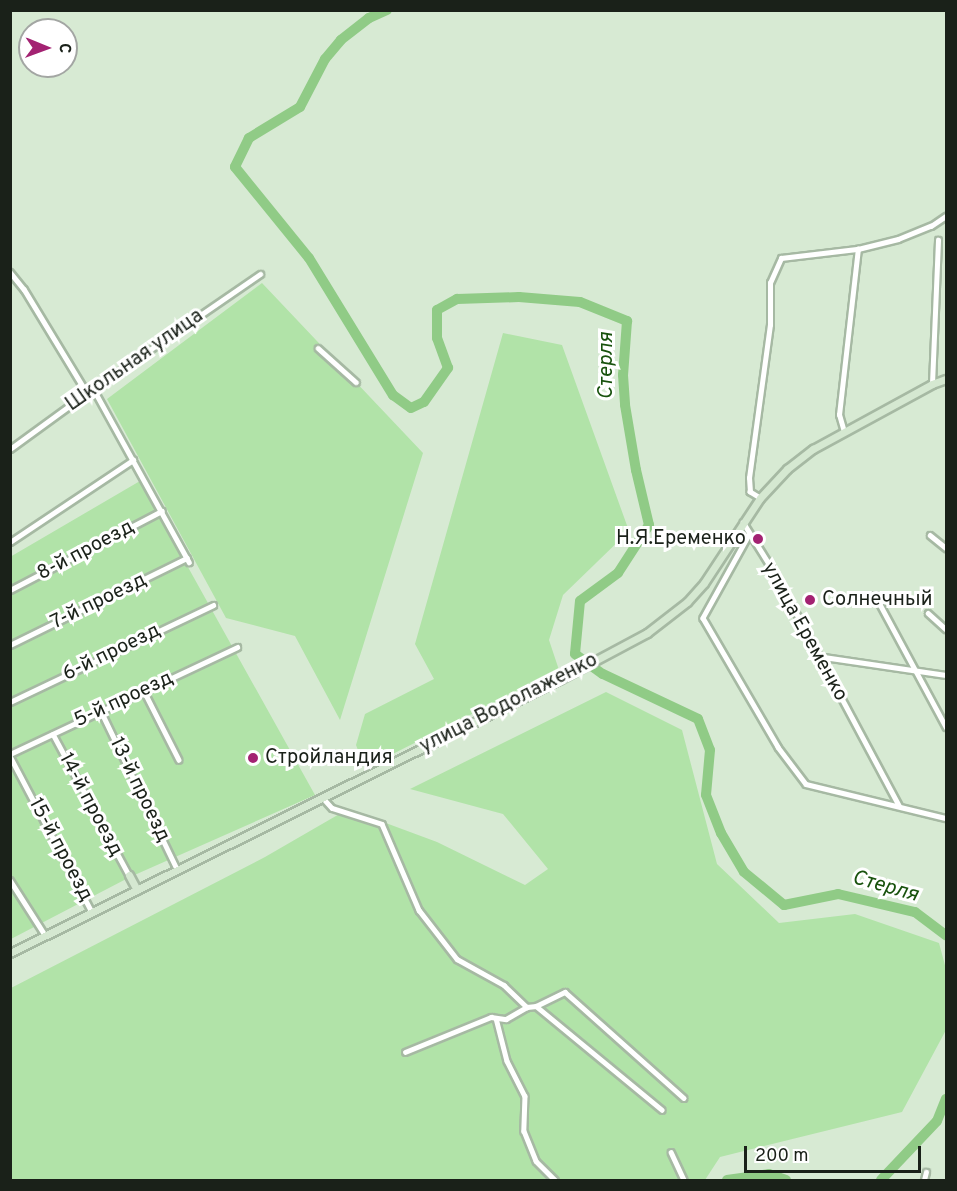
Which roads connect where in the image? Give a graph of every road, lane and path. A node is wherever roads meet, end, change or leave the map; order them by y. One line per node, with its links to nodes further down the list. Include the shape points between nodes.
1 (946, 216): 3 (street, via 931,226)
2 (938, 240): 9 (street)
3 (858, 249): 12 (street, via 839,415); 15 (street, via 782,258 770,283 770,326 748,478 750,492)
4 (10, 272): 11 (street)
5 (260, 274): 10 (street, Школьная улица)
6 (318, 348): 8 (street)
7 (946, 379): 9 (main road, улица Водолаженко)
8 (356, 382)
9 (932, 384): 12 (main road, улица Водолаженко)
10 (93, 388): 11 (street, Школьная улица); 14 (street)
11 (87, 393): 13 (street, Школьная улица)
12 (844, 432): 15 (main road, улица Водолаженко, via 787,469)
13 (10, 449)
14 (133, 460): 16 (street); 20 (street)
15 (760, 498): 17 (main road, улица Водолаженко)
16 (162, 511): 22 (street, 8-й проезд); 27 (street, 7-й проезд, via 188,560)
17 (742, 522): 18 (street, улица Еременко); 39 (main road, улица Водолаженко, via 704,583 662,622 617,650)
18 (749, 535): 29 (street, улица Еременко, via 776,575); 40 (street, via 704,623 778,747 806,784)
19 (930, 535): 21 (street)
20 (10, 542)
21 (946, 548)
22 (10, 590)
23 (875, 595): 30 (street)
24 (213, 605): 33 (street, 6-й проезд)
25 (928, 613): 26 (street)
26 (946, 629)
27 (10, 645)
28 (237, 647): 32 (street, 5-й проезд)
29 (817, 656): 30 (street); 40 (street, улица Еременко)
30 (917, 670): 31 (street); 35 (street)
31 (946, 675)
32 (144, 691): 34 (street, 5-й проезд); 38 (street)
33 (10, 702)
34 (101, 711): 36 (street, 5-й проезд); 42 (street, 13-й проезд)
35 (946, 727)
36 (52, 734): 37 (street, 5-й проезд); 43 (street, 14-й проезд)
37 (10, 755): 46 (street, 15-й проезд)
38 (179, 760)
39 (323, 798): 42 (main road, улица Водолаженко); 50 (street, via 332,808 382,824 418,910 457,959 504,985)
40 (899, 805): 41 (street)
41 (946, 818)
42 (177, 869): 45 (main road, улица Водолаженко)
43 (129, 875): 45 (main road)
44 (11, 881): 47 (street)
45 (138, 890): 46 (main road, улица Водолаженко)
46 (92, 912): 47 (main road, улица Водолаженко)
47 (45, 935): 48 (main road, улица Водолаженко)
48 (10, 952)
49 (536, 1006): 50 (street); 53 (street, via 565,992); 54 (street)
50 (527, 1007): 51 (street, via 506,1019)
51 (496, 1018): 52 (street); 57 (street, via 507,1061 525,1096 524,1131 536,1161)
52 (405, 1052)
53 (684, 1098)
54 (662, 1110)
55 (671, 1152): 58 (street)
56 (926, 1172): 59 (street)
57 (555, 1180)
58 (684, 1180)
59 (924, 1180)

